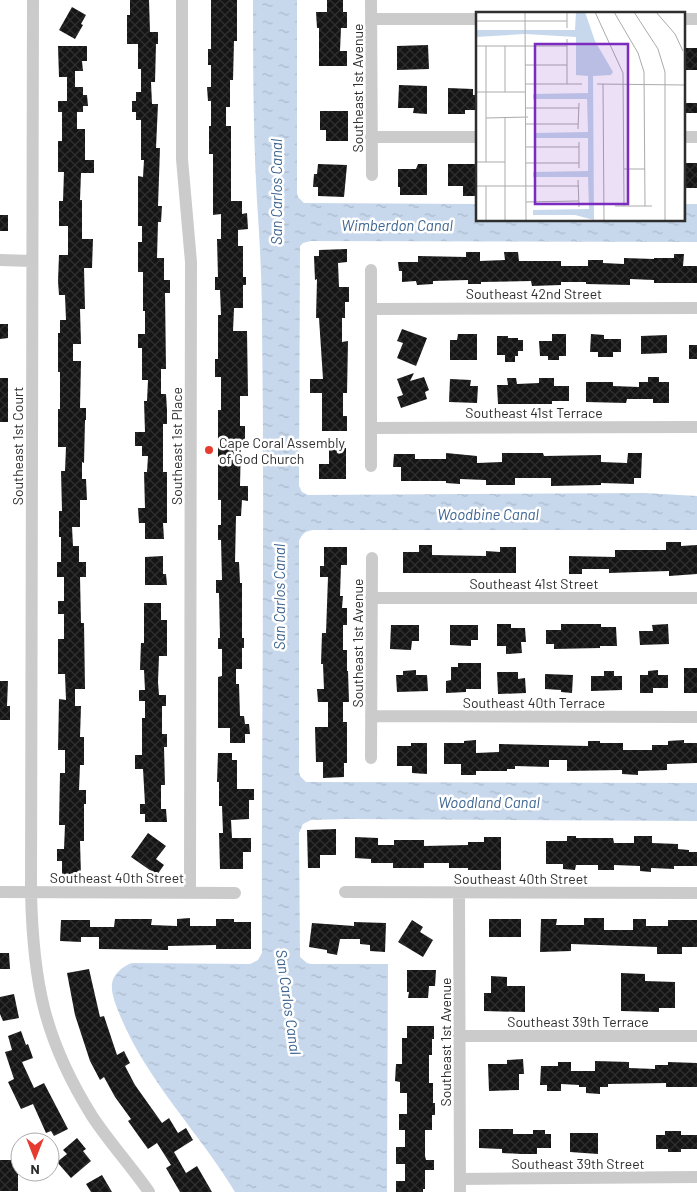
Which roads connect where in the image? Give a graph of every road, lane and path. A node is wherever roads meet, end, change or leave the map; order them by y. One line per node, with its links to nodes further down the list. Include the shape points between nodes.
1 (33, 0): 14 (street, Southeast 1st Court)
2 (182, 0): 29 (street, Southeast 1st Place, via 182,159 191,262)
3 (371, 0): 7 (street, Southeast 1st Avenue)
4 (476, 18): 7 (street)
5 (684, 18): 6 (street)
6 (697, 18)
7 (372, 19): 8 (street, Southeast 1st Avenue)
8 (371, 137): 9 (street); 12 (street, Southeast 1st Avenue)
9 (476, 137)
10 (684, 137): 11 (street)
11 (697, 137)
12 (372, 175)
13 (0, 260): 14 (street)
14 (32, 260): 28 (street, Southeast 1st Court)
15 (371, 270): 16 (street)
16 (371, 308): 17 (street, Southeast 42nd Street); 19 (street)
17 (697, 308)
18 (697, 427): 19 (street, Southeast 41st Terrace)
19 (371, 428): 20 (street)
20 (371, 466)
21 (372, 558): 22 (street, Southeast 1st Avenue)
22 (372, 598): 23 (street, Southeast 41st Street); 24 (street, Southeast 1st Avenue)
23 (697, 598)
24 (371, 716): 25 (street, Southeast 40th Terrace); 26 (street, Southeast 1st Avenue)
25 (697, 716)
26 (371, 758)
27 (0, 892): 28 (street, Southeast 40th Street)
28 (31, 892): 29 (street, Southeast 40th Street); 38 (street, via 36,977 51,1035 94,1117)
29 (190, 892): 30 (street, Southeast 40th Street)
30 (235, 892)
31 (345, 892): 32 (street, Southeast 40th Street)
32 (460, 893): 33 (street, Southeast 40th Street); 34 (street, Southeast 1st Avenue)
33 (697, 893)
34 (460, 1036): 35 (street, Southeast 39th Terrace); 37 (street, Southeast 1st Avenue)
35 (697, 1036)
36 (697, 1177): 37 (street, Southeast 39th Street)
37 (460, 1179): 39 (street, Southeast 1st Avenue)
38 (149, 1192)
39 (460, 1192)

